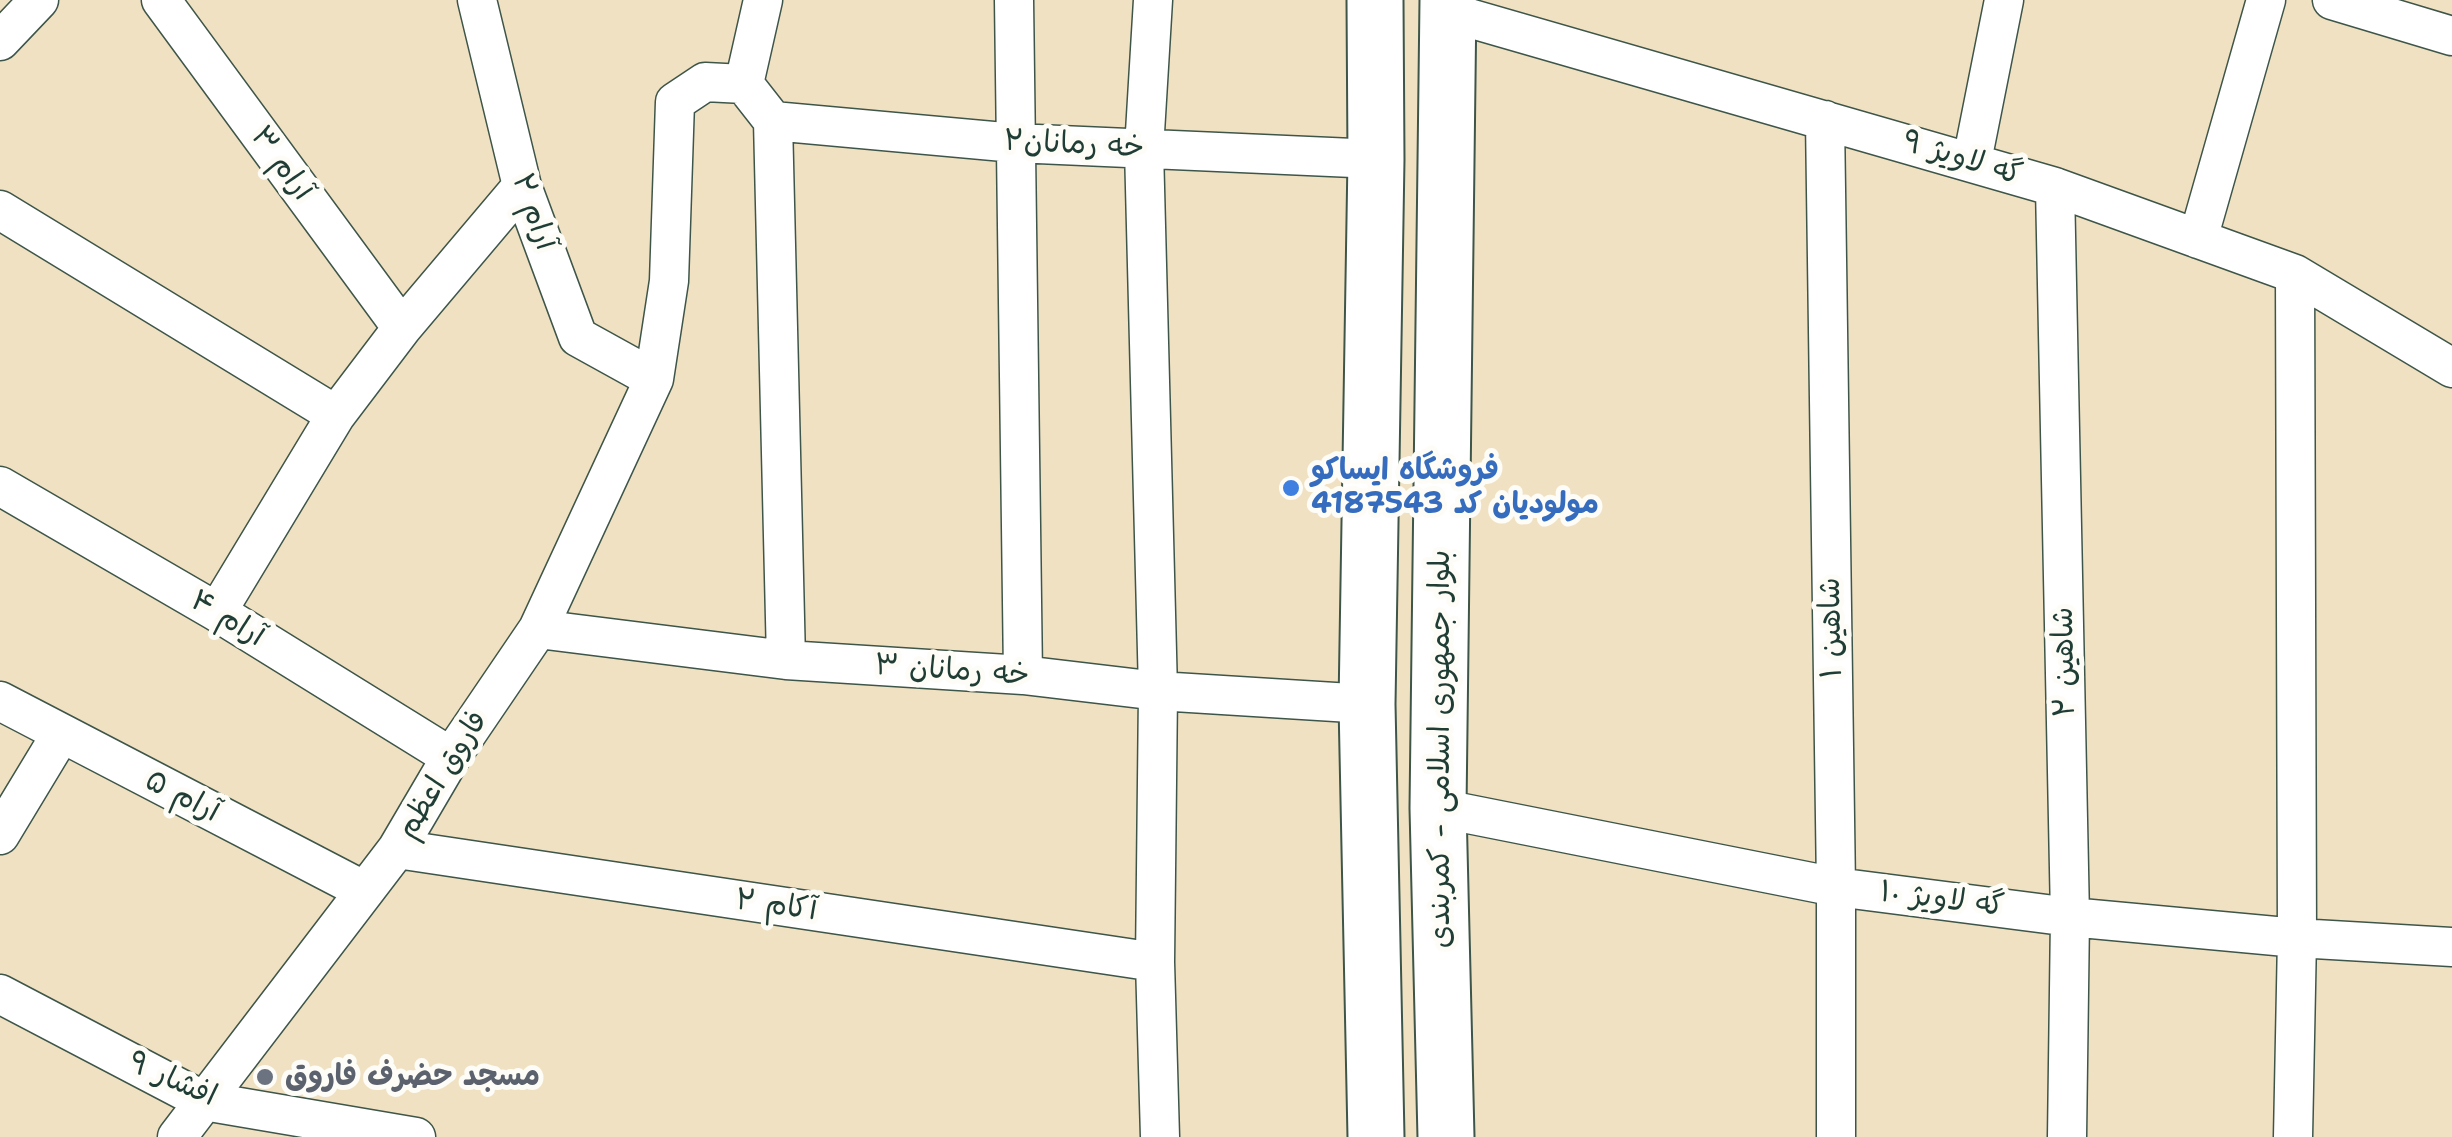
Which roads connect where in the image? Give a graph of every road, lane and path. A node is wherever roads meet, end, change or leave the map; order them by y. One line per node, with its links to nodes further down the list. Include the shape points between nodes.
1 (40, 0): 13 (street)
2 (161, 0): 26 (street, آرام ۳)
3 (477, 0): 21 (street, آرام ۲)
4 (763, 0): 14 (street)
5 (1014, 0): 17 (street)
6 (1153, 0): 18 (street)
7 (1375, 0): 19 (main road)
8 (2004, 0): 20 (street)
9 (2266, 0): 24 (street)
10 (2332, 0): 12 (street)
11 (1448, 6): 15 (street, گه لاویژ ۹); 40 (main road, بلوار جمهوری اسلامی - کمربندی)
12 (2452, 36)
13 (0, 41)
14 (744, 84): 16 (street); 28 (street, فاروق اعظم, via 705,82 675,102 669,281)
15 (1825, 120): 20 (street, گه لاویژ ۹); 43 (street, شاهین ۱)
16 (773, 121): 17 (street, خه رمانان۲); 33 (street)
17 (1016, 142): 18 (street, خه رمانان۲); 34 (street)
18 (1144, 149): 19 (street, خه رمانان۲); 35 (street)
19 (1376, 158): 37 (main road)
20 (1972, 161): 22 (street, گه لاویژ ۹)
21 (522, 186): 26 (street); 28 (street, آرام ۲, via 578,336)
22 (2055, 187): 24 (street, گه لاویژ ۹); 45 (street, شاهین ۲)
23 (0, 210): 29 (street)
24 (2198, 238): 25 (street, گه لاویژ ۹)
25 (2295, 274): 27 (street, گه لاویژ ۹); 46 (street)
26 (402, 328): 29 (street)
27 (2452, 368)
28 (654, 379): 32 (street, فاروق اعظم)
29 (336, 415): 31 (street)
30 (0, 486): 31 (street, آرام ۴)
31 (217, 612): 39 (street, آرام ۴)
32 (538, 629): 33 (street, خه رمانان ۳); 39 (street, فاروق اعظم)
33 (786, 660): 34 (street, خه رمانان ۳)
34 (1022, 675): 35 (street, خه رمانان ۳)
35 (1158, 692): 37 (street, خه رمانان ۳); 48 (street)
36 (0, 701): 38 (street, آرام ۵)
37 (1367, 704): 54 (main road)
38 (62, 734): 41 (street); 44 (street, آرام ۵)
39 (451, 756): 42 (street, فاروق اعظم)
40 (1438, 808): 43 (street, گه لاویژ ۱۰); 55 (main road, بلوار جمهوری اسلامی - کمربندی)
41 (0, 836)
42 (397, 849): 44 (street, فاروق اعظم); 48 (street, آکام ۲)
43 (1836, 887): 45 (street, گه لاویژ ۱۰); 56 (street, شاهین ۱)
44 (365, 892): 50 (street, فاروق اعظم)
45 (2070, 917): 46 (street, گه لاویژ ۱۰); 57 (street, شاهین ۲)
46 (2297, 938): 47 (street, گه لاویژ ۱۰); 58 (street)
47 (2452, 947)
48 (1155, 962): 53 (street)
49 (0, 994): 50 (street, افشار ۹)
50 (204, 1101): 51 (street, فاروق اعظم); 52 (street, افشار ۹)
51 (177, 1137)
52 (416, 1137)
53 (1160, 1137)
54 (1376, 1137)
55 (1446, 1137)
56 (1836, 1137)
57 (2067, 1137)
58 (2293, 1137)

